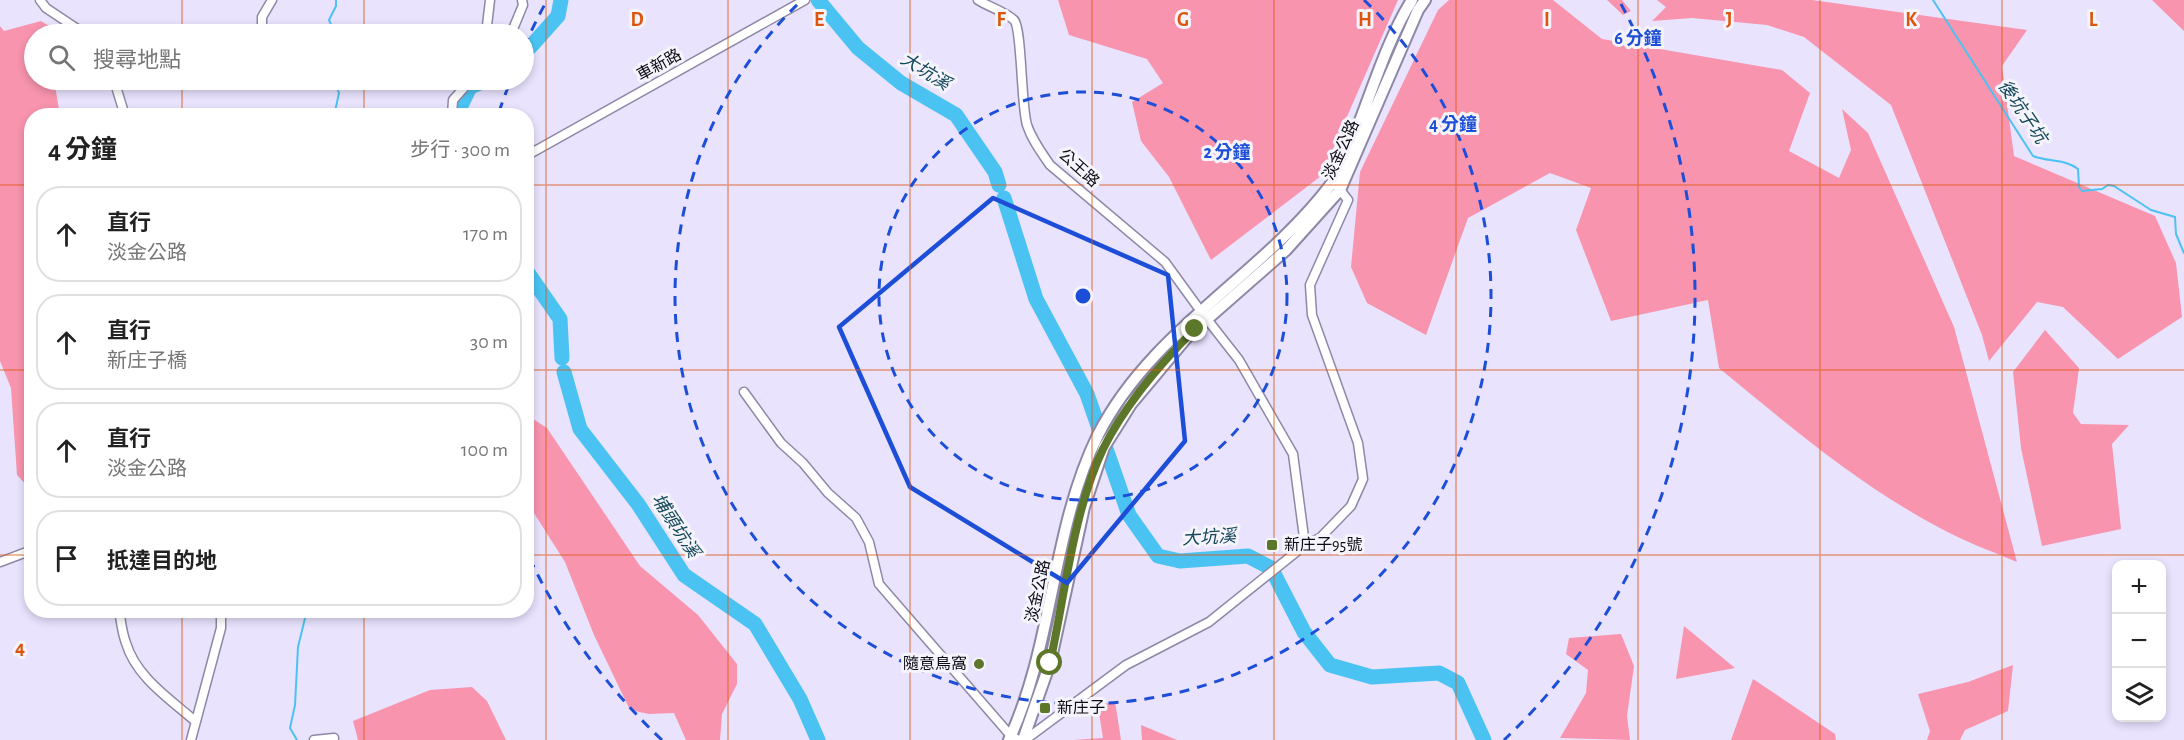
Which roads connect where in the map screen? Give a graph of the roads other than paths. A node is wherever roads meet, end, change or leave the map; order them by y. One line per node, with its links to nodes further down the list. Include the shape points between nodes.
1 (40, 0): 9 (street)
2 (272, 0): 10 (street, via 262,16)
3 (490, 0): 11 (street)
4 (522, 0): 12 (street)
5 (805, 0): 17 (street, 車新路)
6 (978, 0): 19 (street, 公王路, via 1014,21 1020,30 1019,65 1027,123 1036,147 1050,165 1166,262)
7 (1412, 0): 18 (main road, 淡金公路)
8 (1425, 0): 18 (main road, 淡金公路)
9 (70, 24)
10 (262, 24)
11 (487, 24)
12 (515, 24)
13 (117, 90): 15 (street)
14 (462, 90): 16 (street, via 453,100)
15 (123, 108)
16 (452, 108)
17 (534, 152)
18 (1337, 185): 21 (main road, 淡金公路); 23 (street, via 1348,200 1310,285 1312,315 1358,443 1364,479 1351,506 1320,538)
19 (1197, 306)
20 (1210, 323): 23 (street, via 1239,360 1293,454)
21 (1192, 326): 30 (main road, 淡金公路, via 1117,425 1100,458 1081,518 1050,663); 30 (main road, 淡金公路, via 1144,367 1109,416 1093,447 1071,508)
22 (744, 392): 30 (street, via 781,443 856,518 869,542 879,584)
23 (1305, 545): 30 (street, via 1209,622 1126,665)
24 (24, 553): 25 (street)
25 (0, 562)
26 (121, 618): 28 (street, via 134,663)
27 (221, 618): 28 (street)
28 (195, 721): 31 (street)
29 (334, 738): 32 (street)
30 (1017, 739)
31 (191, 740)
32 (314, 740)

